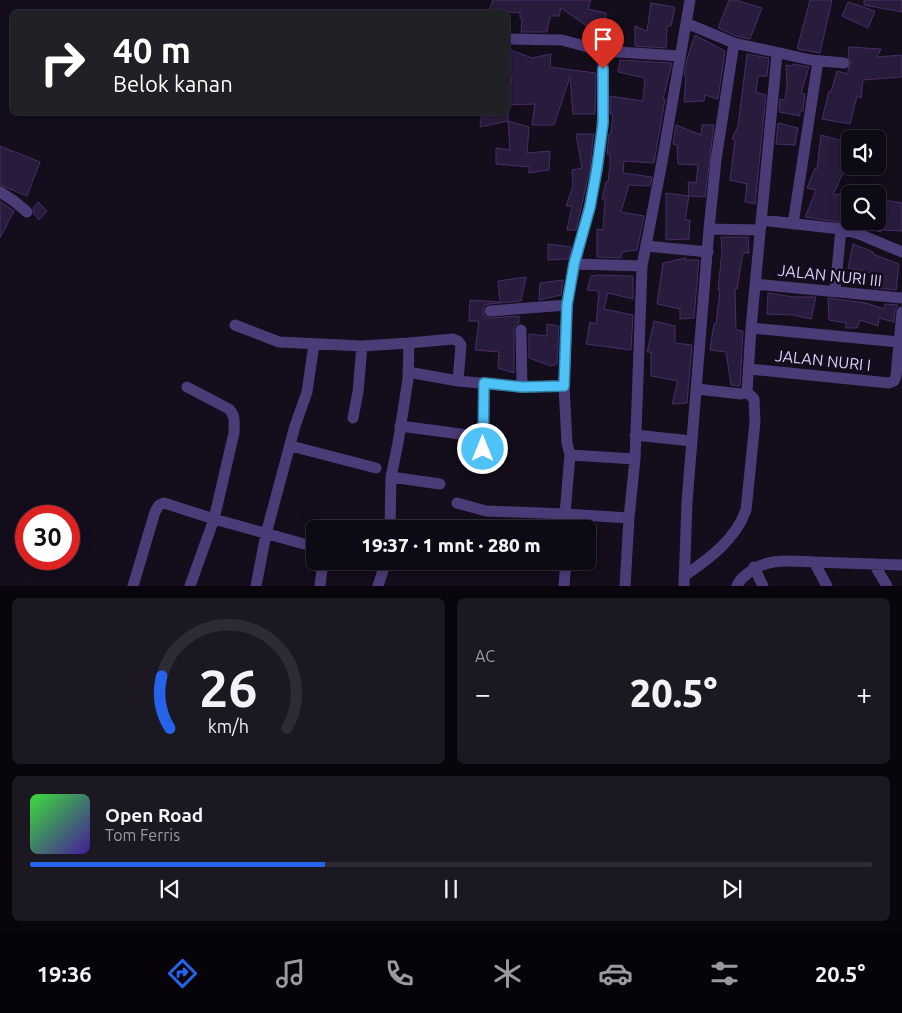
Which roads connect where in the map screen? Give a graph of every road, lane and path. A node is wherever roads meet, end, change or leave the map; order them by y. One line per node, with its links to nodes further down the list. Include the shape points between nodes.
1 (690, 0): 2 (street)
2 (686, 23): 4 (street); 7 (street)
3 (510, 39): 5 (street, via 562,40)
4 (734, 43): 6 (street); 14 (street)
5 (604, 51): 7 (street); 20 (street, via 603,123 597,168)
6 (777, 54): 8 (street); 13 (street)
7 (680, 56): 17 (street)
8 (818, 61): 9 (street); 12 (street)
9 (844, 63)
10 (0, 192): 11 (street)
11 (27, 212)
12 (792, 224): 13 (street); 15 (street)
13 (761, 225): 14 (street); 22 (street)
14 (709, 229): 18 (street)
15 (841, 229): 23 (street)
16 (845, 230): 19 (street)
17 (646, 246): 18 (street); 21 (street)
18 (708, 252): 42 (street)
19 (902, 252)
20 (574, 264): 21 (street); 25 (street)
21 (642, 266): 46 (street)
22 (755, 284): 23 (street, JALAN NURI III); 29 (street)
23 (835, 291): 24 (street, JALAN NURI III)
24 (902, 298)
25 (567, 305): 26 (street); 39 (street)
26 (490, 311)
27 (902, 312): 31 (street)
28 (235, 325): 33 (street, via 279,342)
29 (751, 328): 31 (street); 35 (street)
30 (520, 330): 41 (street)
31 (899, 342): 35 (street, JALAN NURI I, via 896,376 889,383)
32 (409, 343): 34 (street); 36 (street); 37 (street, via 458,340 461,345)
33 (314, 344): 34 (street); 49 (street, via 307,392)
34 (362, 346): 44 (street)
35 (748, 369): 43 (street)
36 (408, 372): 37 (street); 45 (street)
37 (458, 381): 38 (street)
38 (484, 383): 41 (street); 47 (street)
39 (564, 386): 41 (street); 50 (street)
40 (187, 387): 59 (street, via 229,409 234,418 234,433)
41 (522, 387)
42 (697, 389): 43 (street); 48 (street)
43 (747, 392): 71 (street, via 754,399 756,422 746,510 736,530)
44 (353, 418)
45 (400, 426): 47 (street); 54 (street)
46 (635, 434): 48 (street); 51 (street)
47 (483, 436): 52 (street)
48 (692, 441): 71 (street)
49 (290, 446): 53 (street); 62 (street)
50 (570, 455): 51 (street); 57 (street)
51 (635, 459): 58 (street)
52 (484, 462)
53 (376, 468)
54 (391, 477): 55 (street); 60 (street)
55 (440, 484)
56 (457, 504): 57 (street, via 486,511)
57 (565, 514): 58 (street); 61 (street)
58 (629, 518): 78 (street)
59 (214, 519): 62 (street); 72 (street, via 159,504); 73 (street)
60 (390, 520)
61 (565, 520)
62 (266, 534): 63 (street); 74 (street)
63 (306, 545)
64 (814, 562): 65 (street); 67 (street, via 775,561); 81 (street)
65 (874, 564): 66 (street); 82 (street)
66 (902, 565)
67 (754, 567): 79 (street); 80 (street)
68 (322, 570): 75 (street)
69 (383, 570): 76 (street)
70 (565, 570): 77 (street)
71 (684, 581)
72 (133, 586)
73 (190, 586)
74 (256, 586)
75 (320, 586)
76 (378, 586)
77 (564, 586)
78 (625, 586)
79 (737, 586)
80 (763, 586)
81 (827, 586)
82 (886, 586)

